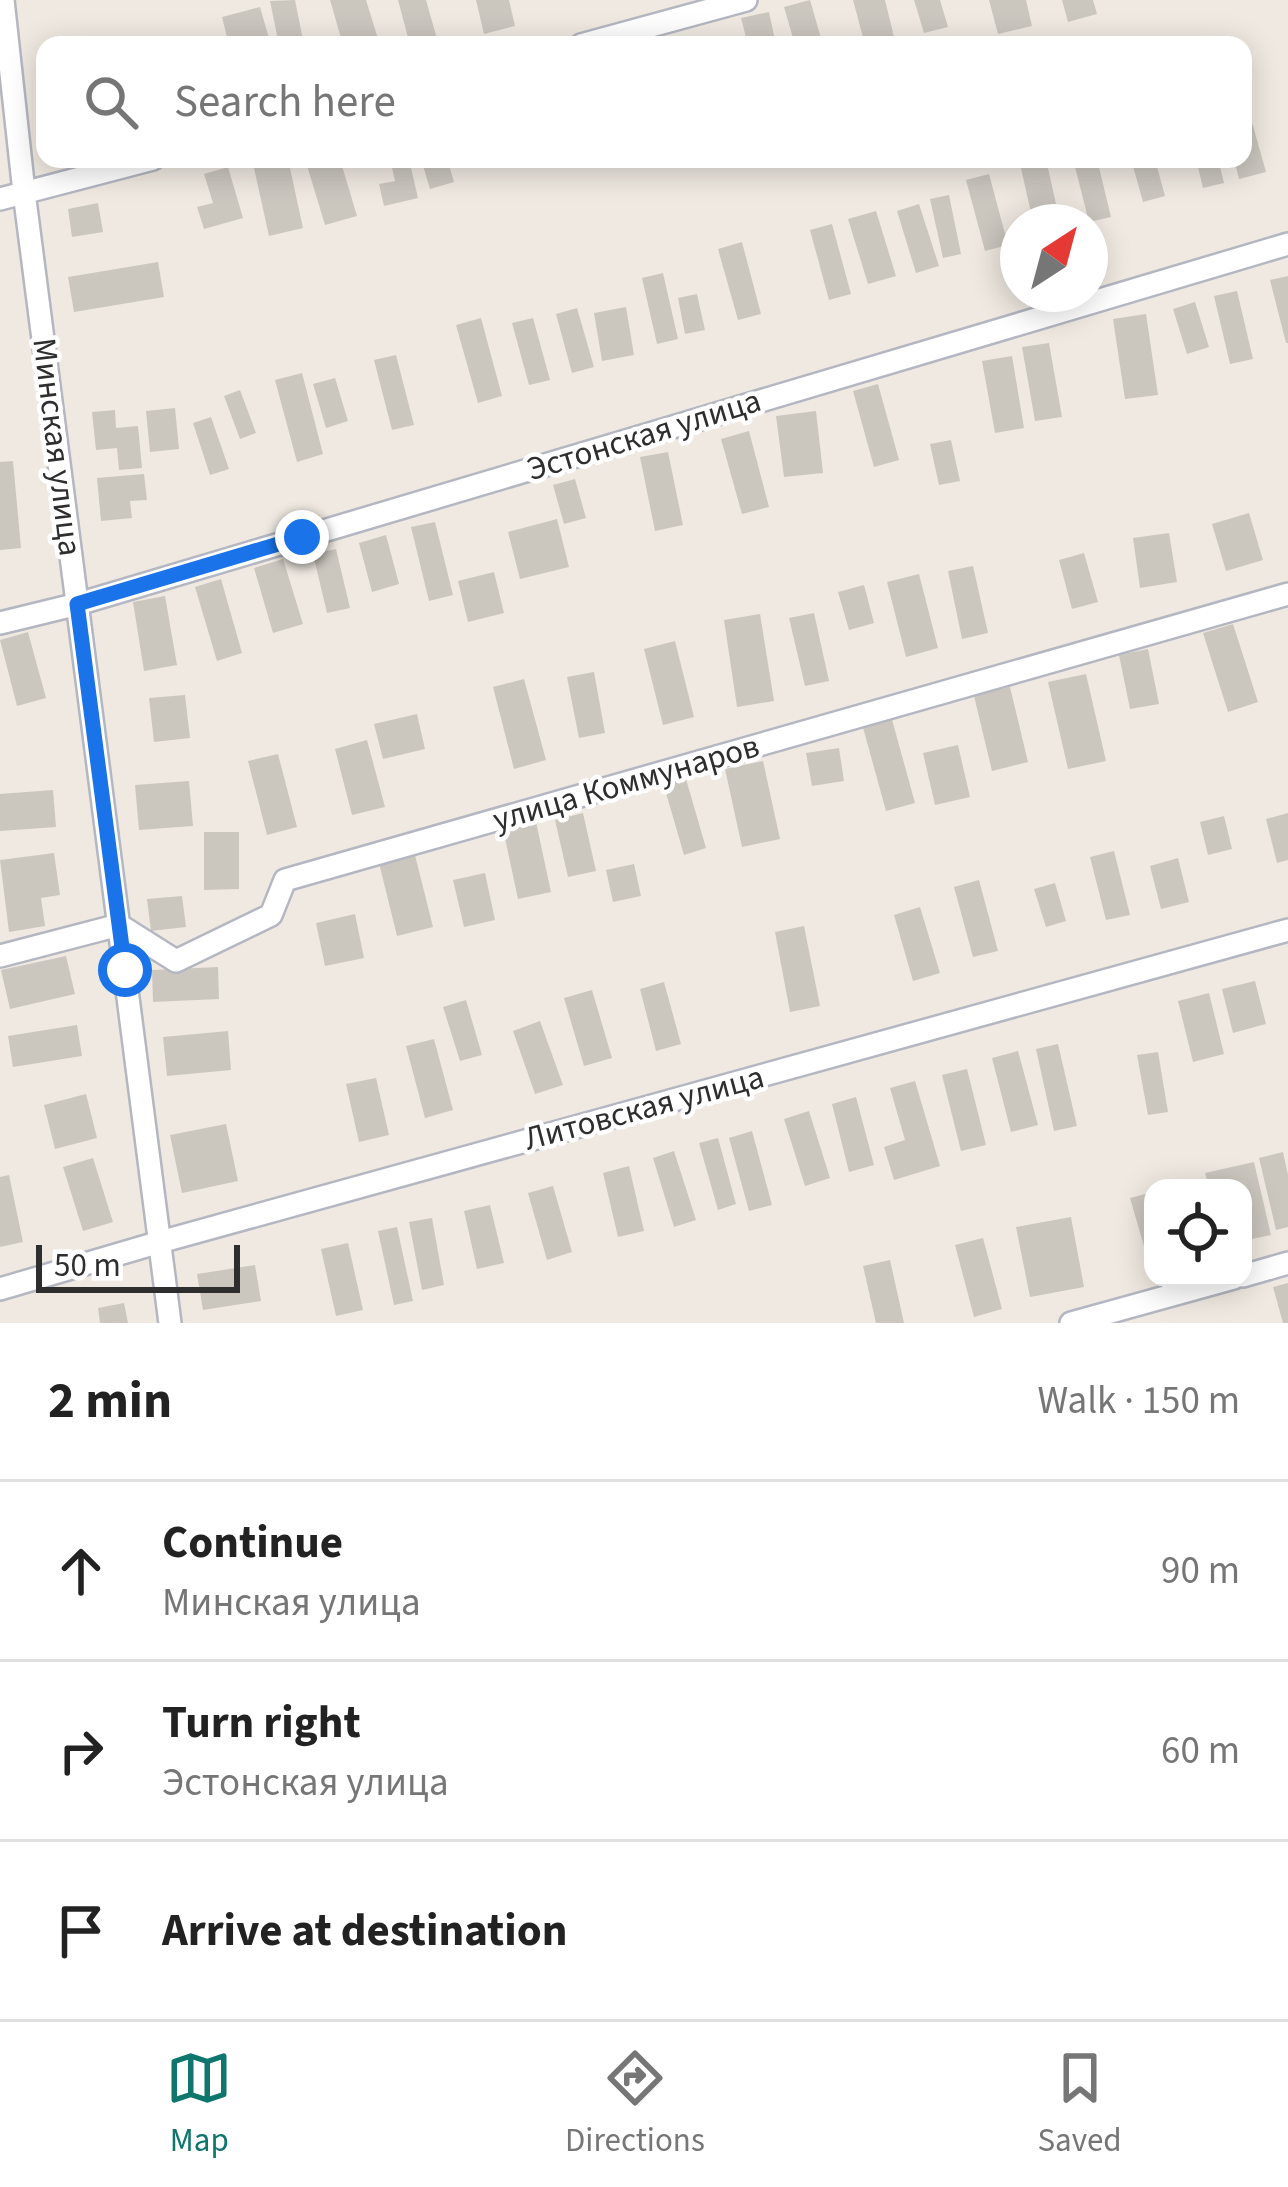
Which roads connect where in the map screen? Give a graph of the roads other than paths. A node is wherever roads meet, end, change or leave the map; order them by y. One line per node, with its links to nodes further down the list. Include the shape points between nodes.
1 (3, 0): 5 (street, Минская улица)
2 (746, 0): 3 (street)
3 (614, 36)
4 (118, 168): 5 (street)
5 (24, 192): 6 (street); 9 (street, Минская улица)
6 (0, 199)
7 (1288, 244): 9 (street, Эстонская улица)
8 (1288, 594): 11 (street, улица Коммунаров, via 285,880 272,916 176,961)
9 (77, 604): 10 (street, Эстонская улица); 11 (street, Минская улица)
10 (0, 623)
11 (119, 925): 13 (street); 14 (street, Минская улица)
12 (1288, 929): 14 (street, Литовская улица)
13 (0, 956)
14 (160, 1242): 18 (street, Литовская улица); 19 (street, Минская улица)
15 (1288, 1263): 16 (street)
16 (1252, 1273)
17 (1201, 1287): 20 (street)
18 (0, 1289)
19 (170, 1323)
20 (1071, 1323)

